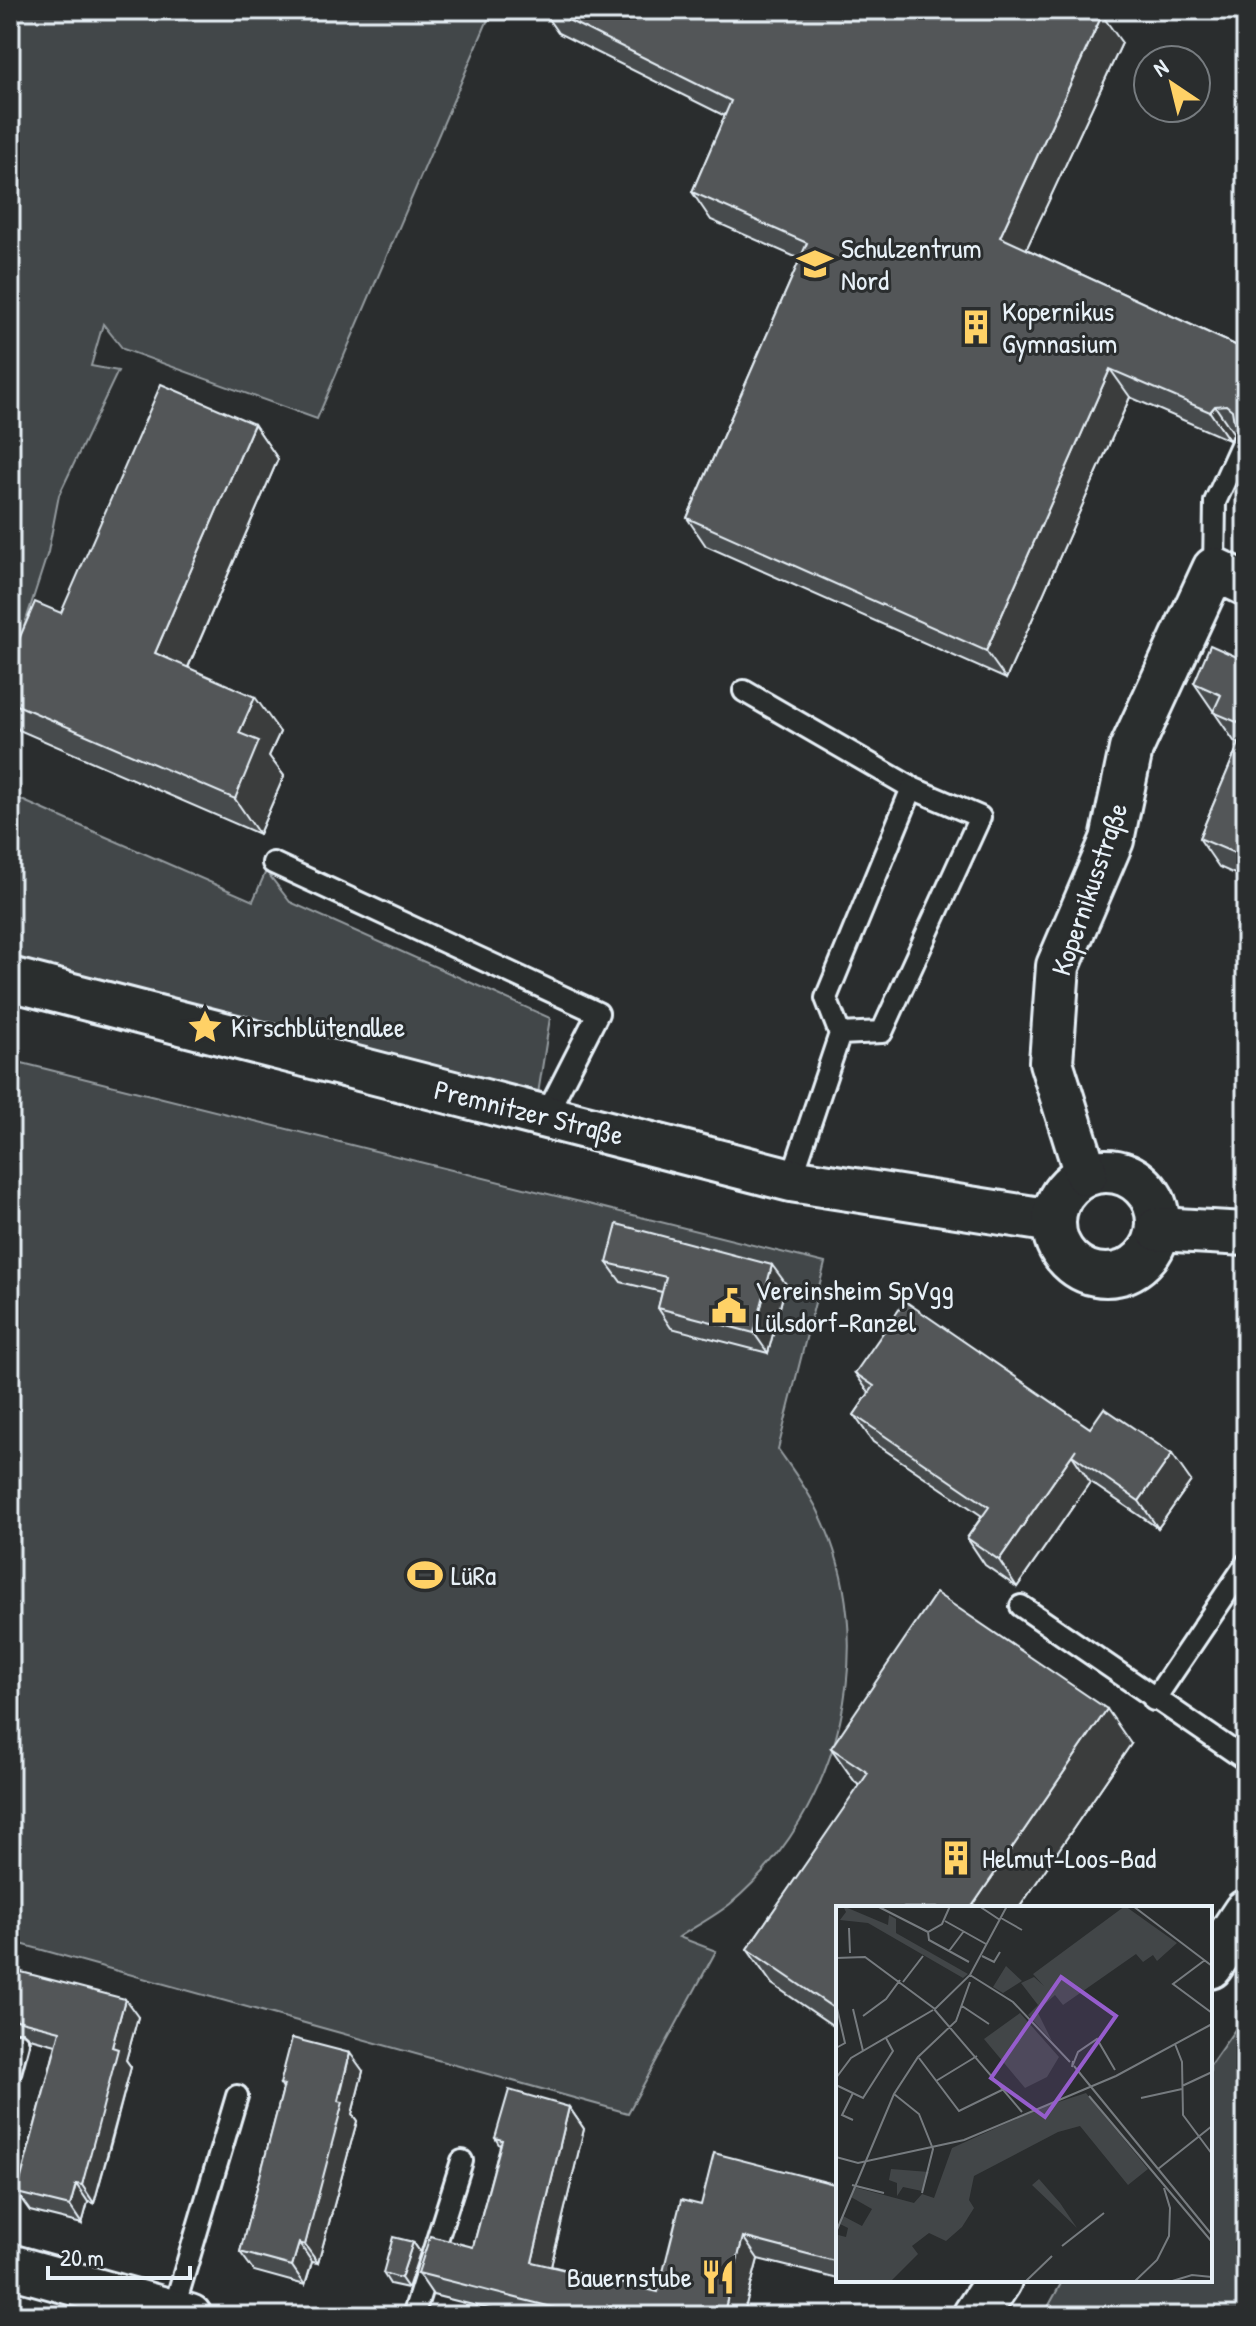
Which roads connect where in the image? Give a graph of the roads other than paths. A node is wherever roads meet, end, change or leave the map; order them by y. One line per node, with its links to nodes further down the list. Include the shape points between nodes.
1 (1241, 445): 2 (lane, Kopernikusstraße, via 1215,502)
2 (1230, 576): 9 (street, Kopernikusstraße, via 1131,749 1112,840 1058,966 1051,1062)
3 (744, 691): 4 (lane)
4 (912, 788): 7 (lane, via 826,998); 7 (lane, via 980,817 882,1032)
5 (273, 863): 8 (lane, via 598,1013)
6 (10, 979): 8 (street, Premnitzer Straße)
7 (840, 1034): 10 (lane)
8 (545, 1117): 10 (street, Premnitzer Straße)
9 (1086, 1174): 11 (street, via 1069,1185); 12 (street, via 1117,1171 1143,1186 1157,1213)
10 (791, 1180): 11 (street, Premnitzer Straße)
11 (1053, 1221): 12 (street, via 1063,1254 1076,1267 1101,1275 1127,1271 1142,1261)
12 (1158, 1229): 13 (street)
13 (1246, 1234)
14 (1246, 1564): 16 (lane)
15 (1021, 1606): 16 (lane)
16 (1154, 1700): 17 (lane)
17 (1246, 1760)
18 (1246, 1912): 19 (street)
19 (1212, 1963)
20 (18, 2043): 21 (lane)
21 (10, 2073)
22 (237, 2096): 26 (lane)
23 (462, 2161): 27 (lane)
24 (10, 2266): 26 (street)
25 (998, 2282): 28 (street)
26 (182, 2314)
27 (413, 2316)
28 (975, 2316)

